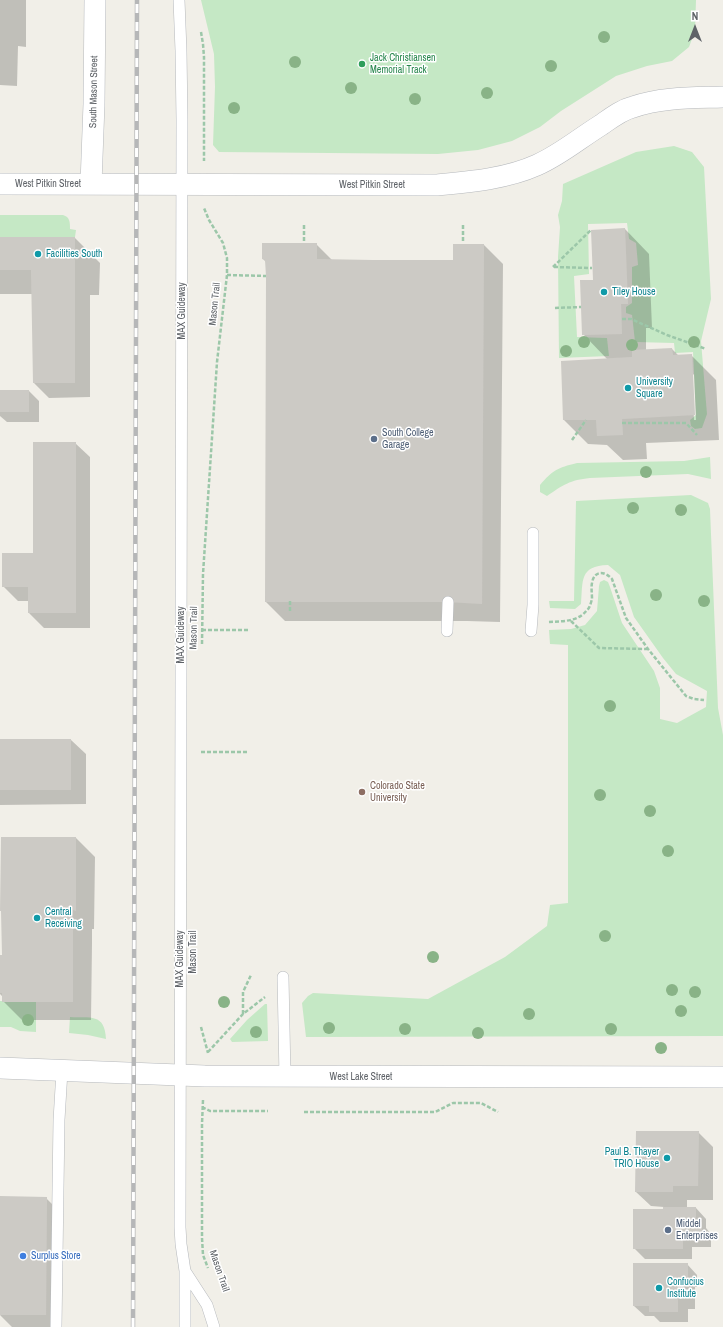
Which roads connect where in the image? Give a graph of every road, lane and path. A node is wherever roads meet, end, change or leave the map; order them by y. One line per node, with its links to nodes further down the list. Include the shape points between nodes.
1 (95, 0): 7 (street, South Mason Street)
2 (180, 0): 8 (lane, MAX Guideway)
3 (200, 29): 5 (path, via 204,44)
4 (723, 97): 8 (street, West Pitkin Street, via 662,99 632,107 612,117 537,166 472,182 436,185)
5 (204, 159)
6 (0, 184): 7 (street, West Pitkin Street)
7 (91, 184): 8 (street, West Pitkin Street)
8 (182, 184): 49 (lane, MAX Guideway)
9 (204, 210): 16 (path, Mason Trail, via 223,243 227,258)
10 (304, 225): 13 (path)
11 (463, 225): 14 (path)
12 (591, 230): 15 (path, via 553,267)
13 (304, 242)
14 (463, 243)
15 (592, 268)
16 (227, 275): 17 (path); 31 (path, Mason Trail, via 217,362 203,574)
17 (266, 276)
18 (581, 307): 19 (path)
19 (555, 308)
20 (622, 320): 21 (path, via 631,320)
21 (706, 349)
22 (586, 420): 25 (path)
23 (622, 424): 24 (path, via 686,424)
24 (697, 435)
25 (572, 440)
26 (533, 533): 34 (lane)
27 (290, 601): 29 (path)
28 (448, 602): 33 (lane)
29 (290, 613)
30 (570, 621): 34 (path, via 549,622); 36 (path, via 599,648); 36 (path, via 588,610 592,600 593,578 598,574 608,574 626,618)
31 (202, 630): 32 (path); 35 (path, Mason Trail)
32 (249, 630)
33 (447, 631)
34 (531, 631)
35 (202, 645)
36 (648, 649): 37 (path, via 686,696)
37 (704, 700)
38 (201, 744): 39 (path)
39 (201, 752): 40 (path); 41 (path)
40 (249, 752)
41 (201, 760)
42 (251, 975): 45 (path, via 243,992)
43 (283, 978): 44 (lane)
44 (284, 993): 45 (path, via 265,996); 50 (lane)
45 (243, 1014): 46 (path, via 208,1052)
46 (201, 1021)
47 (0, 1068): 48 (street, West Lake Street)
48 (62, 1071): 49 (street, West Lake Street); 59 (lane)
49 (180, 1075): 50 (street, West Lake Street); 58 (lane, MAX Guideway, via 180,1227)
50 (285, 1077): 51 (street, West Lake Street)
51 (723, 1077)
52 (203, 1100): 53 (path, Mason Trail)
53 (202, 1107): 54 (path, via 210,1111); 57 (path, Mason Trail, via 202,1238)
54 (268, 1111)
55 (304, 1112): 56 (path, via 435,1112 453,1103 481,1103)
56 (498, 1112)
57 (208, 1270)
58 (185, 1271): 60 (lane, MAX Guideway); 61 (lane, MAX Guideway, via 207,1305)
59 (56, 1327)
60 (185, 1327)
61 (214, 1327)

